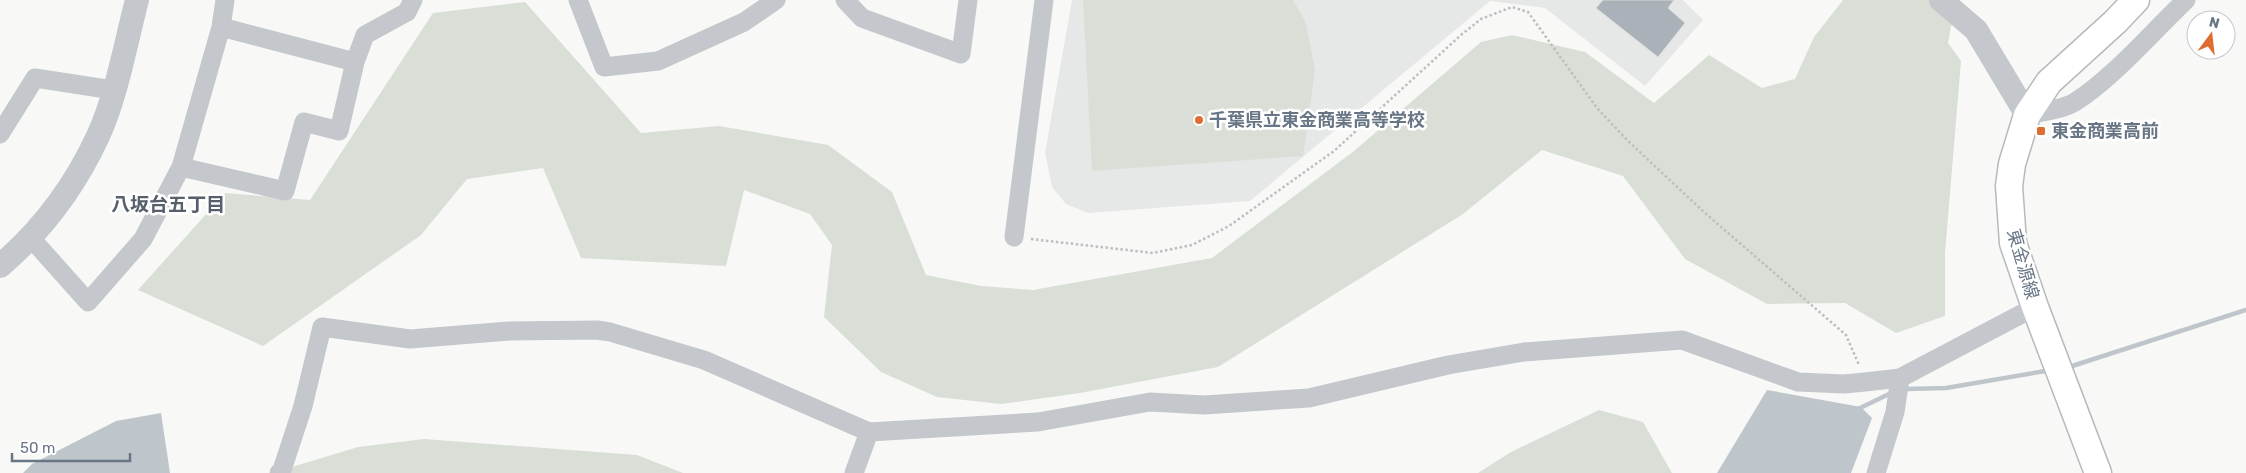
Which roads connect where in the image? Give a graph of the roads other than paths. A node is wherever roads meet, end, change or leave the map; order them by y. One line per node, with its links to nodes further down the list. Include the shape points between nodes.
1 (137, 0): 14 (street)
2 (225, 0): 12 (street)
3 (414, 0): 13 (street, via 407,12 365,35)
4 (578, 0): 5 (street, via 604,67 658,61 744,22)
5 (776, 0)
6 (845, 0): 7 (street, via 862,18 960,54)
7 (968, 0)
8 (1044, 0): 19 (street)
9 (1941, 0): 15 (street, via 1976,30)
10 (2136, 0): 15 (main road, 東金源線, via 2049,82)
11 (2186, 0): 15 (street, via 2104,79 2074,102)
12 (221, 27): 13 (street); 17 (street)
13 (355, 62): 17 (street, via 339,131 304,122 285,191)
14 (113, 90): 16 (street, via 36,78); 18 (street, via 99,135 76,178 49,217)
15 (2027, 115): 21 (main road, 東金源線, via 2010,178 2010,221 2013,243)
16 (0, 134)
17 (181, 167): 18 (street, via 143,239 88,302)
18 (30, 237): 20 (street)
19 (1014, 237)
20 (0, 266)
21 (2035, 307): 22 (street); 27 (main road, 東金源線)
22 (1900, 378): 23 (street, via 1844,384 1798,382 1682,340 1524,352 1448,365 1309,398 1204,405 1150,402 1038,422); 26 (street, via 1895,412)
23 (869, 432): 24 (street, via 704,360 610,332 509,331 410,339 322,327 303,406); 25 (street)
24 (279, 473)
25 (854, 473)
26 (1876, 473)
27 (2098, 473)

